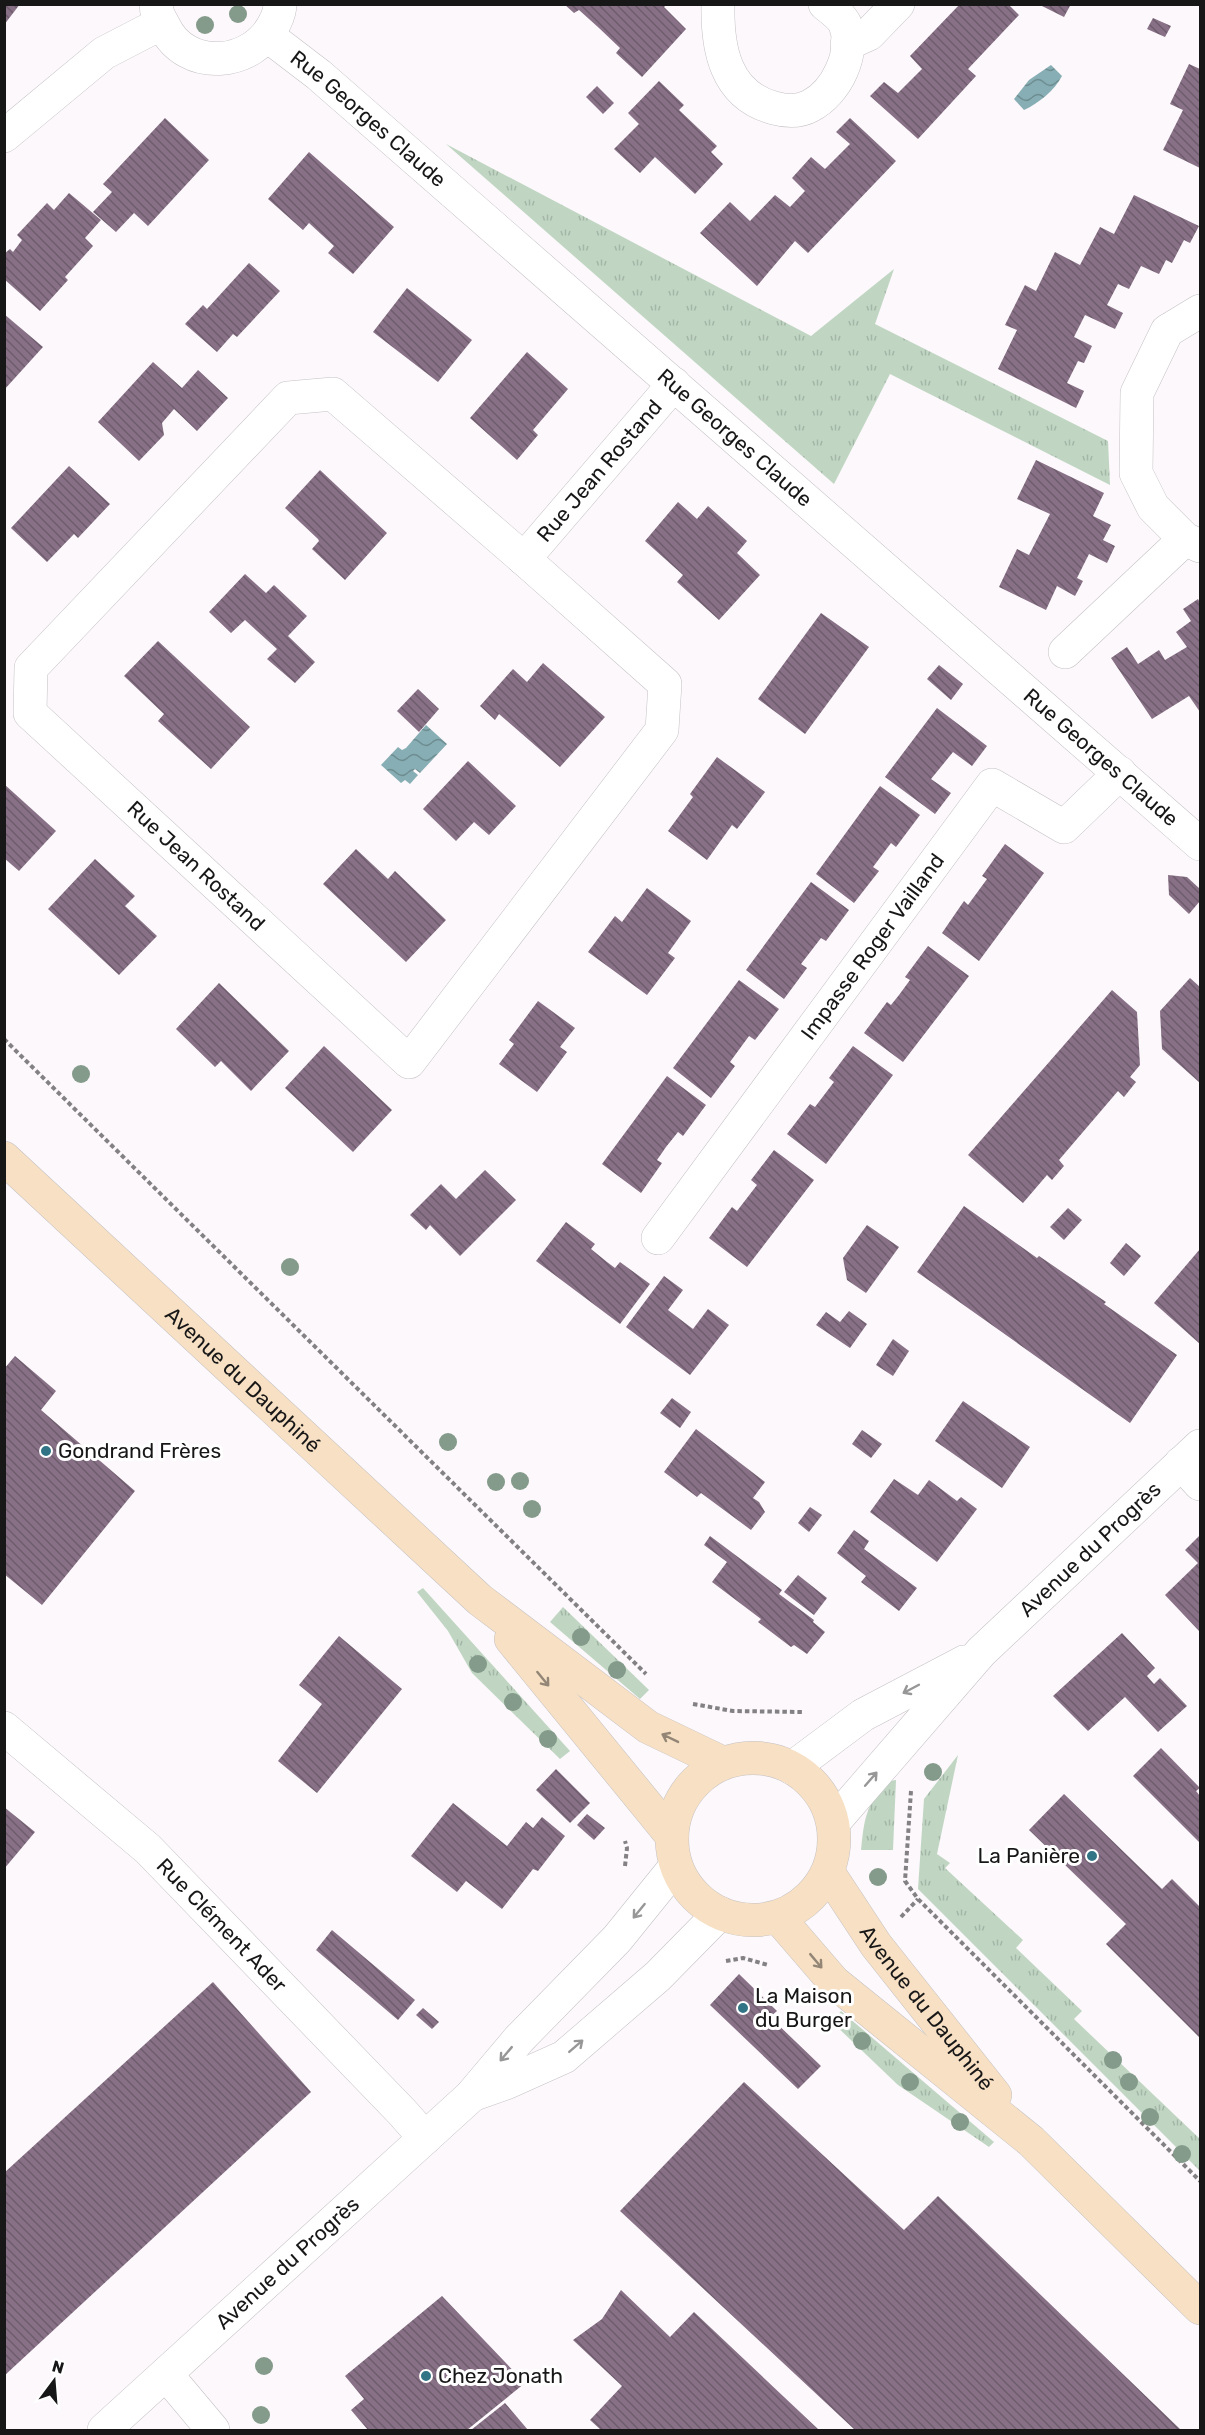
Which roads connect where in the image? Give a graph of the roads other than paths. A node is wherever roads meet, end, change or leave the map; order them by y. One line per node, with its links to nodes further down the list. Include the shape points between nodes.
1 (280, 4): 6 (street)
2 (718, 4): 7 (street, via 717,28 723,59 735,84 762,105 786,111 809,107 833,88 844,65)
3 (825, 4): 7 (street, via 844,23)
4 (898, 4): 7 (street, via 869,34)
5 (159, 14): 6 (street, via 168,36 191,54 219,60 246,54); 8 (street, via 104,53)
6 (268, 36): 10 (street, Rue Georges Claude, via 319,75)
7 (847, 44)
8 (4, 136)
9 (1200, 311): 11 (street, via 1167,331 1137,393 1136,473 1153,507)
10 (674, 384): 12 (street, Rue Jean Rostand); 14 (street, Rue Georges Claude)
11 (1193, 543): 13 (street)
12 (524, 559): 12 (street, Rue Jean Rostand, via 333,394 288,398 31,668 30,713 409,1062 662,730 665,684)
13 (1065, 652)
14 (1120, 773): 15 (street, Rue Georges Claude); 17 (street, Impasse Roger Vailland, via 1064,827 992,785)
15 (1200, 844)
16 (4, 1158): 19 (main road, Avenue du Dauphiné)
17 (658, 1238)
18 (1194, 1464): 20 (street, Avenue du Progrès)
19 (480, 1600): 22 (main road, Avenue du Dauphiné, one-way to 19, via 648,1727); 25 (main road, Avenue du Dauphiné, one-way to 25)
20 (981, 1652): 23 (street, Avenue du Progrès, one-way to 23, via 863,1715); 24 (street, Avenue du Progrès, one-way to 20)
21 (4, 1728): 30 (street, Rue Clément Ader, via 148,1849)
22 (723, 1763): 23 (main road, via 746,1758); 25 (main road, via 703,1775 687,1792 676,1813)
23 (792, 1768): 24 (main road, via 825,1801)
24 (833, 1823): 26 (main road, via 834,1848)
25 (674, 1851): 27 (main road, via 686,1886 700,1902); 29 (street, Avenue du Progrès, one-way to 29, via 617,1939 519,2039)
26 (828, 1872): 28 (main road, via 799,1907); 31 (main road, Avenue du Dauphiné, via 876,1945)
27 (720, 1913): 28 (main road, via 738,1919); 29 (street, Avenue du Progrès, one-way to 27, via 564,2057 658,1976)
28 (778, 1917): 31 (main road, Avenue du Dauphiné, one-way to 31, via 834,1982)
29 (471, 2096): 30 (street, Avenue du Progrès)
30 (425, 2138): 33 (street, Avenue du Progrès)
31 (1031, 2141): 32 (main road, Avenue du Dauphiné)
32 (1200, 2308)
33 (166, 2374): 34 (street, Avenue du Progrès); 35 (street)
34 (104, 2430)
35 (213, 2430)

